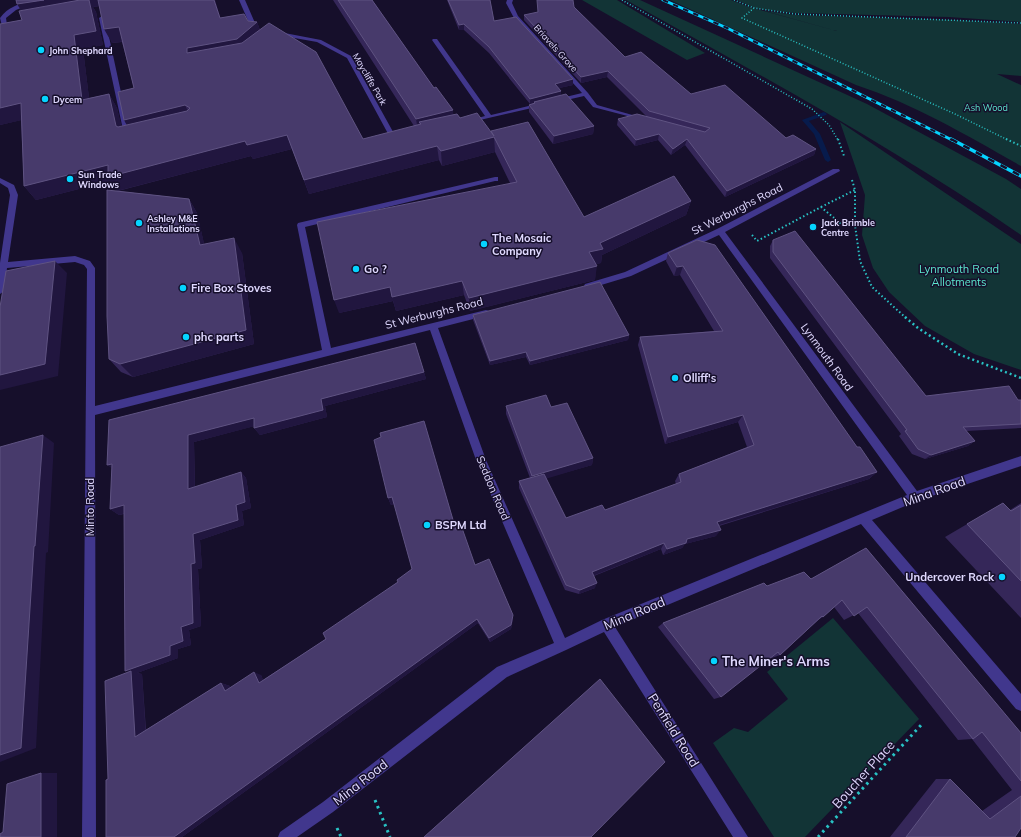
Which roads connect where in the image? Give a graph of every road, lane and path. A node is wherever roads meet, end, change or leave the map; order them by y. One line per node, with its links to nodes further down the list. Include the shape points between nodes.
1 (37, 0): 8 (street)
2 (242, 0): 18 (street, Maycliffe Park, via 255,32 319,41 349,57)
3 (510, 0): 12 (street, Briavels Grove, via 516,17)
4 (622, 0): 15 (path, via 812,109)
5 (734, 0): 6 (path)
6 (754, 8): 9 (path, via 795,14); 19 (path, via 742,18)
7 (100, 9): 17 (street, via 128,139)
8 (3, 13): 10 (street)
9 (1021, 23)
10 (4, 25)
11 (435, 40): 13 (street)
12 (586, 94): 13 (street); 14 (street, Briavels Grove, via 595,106)
13 (489, 117): 16 (street)
14 (652, 122)
15 (829, 123)
16 (460, 125)
17 (136, 138)
18 (398, 140)
19 (1021, 146)
20 (836, 171): 25 (street, St Werburghs Road)
21 (495, 179): 32 (street, via 302,224)
22 (0, 180): 27 (street, via 11,187 14,195)
23 (855, 190): 24 (path)
24 (821, 207): 26 (path, via 757,240); 33 (path, via 840,223 847,220 855,225 860,261 872,287 918,328 958,354)
25 (720, 231): 28 (street, St Werburghs Road, via 628,274); 36 (street, Lynmouth Road)
26 (749, 233)
27 (2, 265): 29 (street); 34 (street, Minto Road, via 75,259 84,261 91,268)
28 (582, 288)
29 (0, 291)
30 (493, 311): 31 (street, St Werburghs Road)
31 (433, 326): 32 (street, St Werburghs Road); 39 (street, Seddon Road, via 480,460)
32 (327, 353): 34 (street, St Werburghs Road)
33 (1021, 378)
34 (90, 412): 43 (street, Minto Road)
35 (1021, 460): 36 (street, Mina Road)
36 (915, 497): 37 (street, Mina Road)
37 (863, 518): 38 (street, Mina Road); 40 (street)
38 (606, 624): 39 (street, Mina Road); 46 (street, Penfield Road)
39 (562, 646): 42 (street, Mina Road, via 502,672)
40 (1021, 704)
41 (922, 724): 47 (path, Boucher Place)
42 (366, 778): 44 (street, Mina Road); 45 (path)
43 (89, 837)
44 (286, 837)
45 (390, 837)
46 (741, 837)
47 (818, 837)

